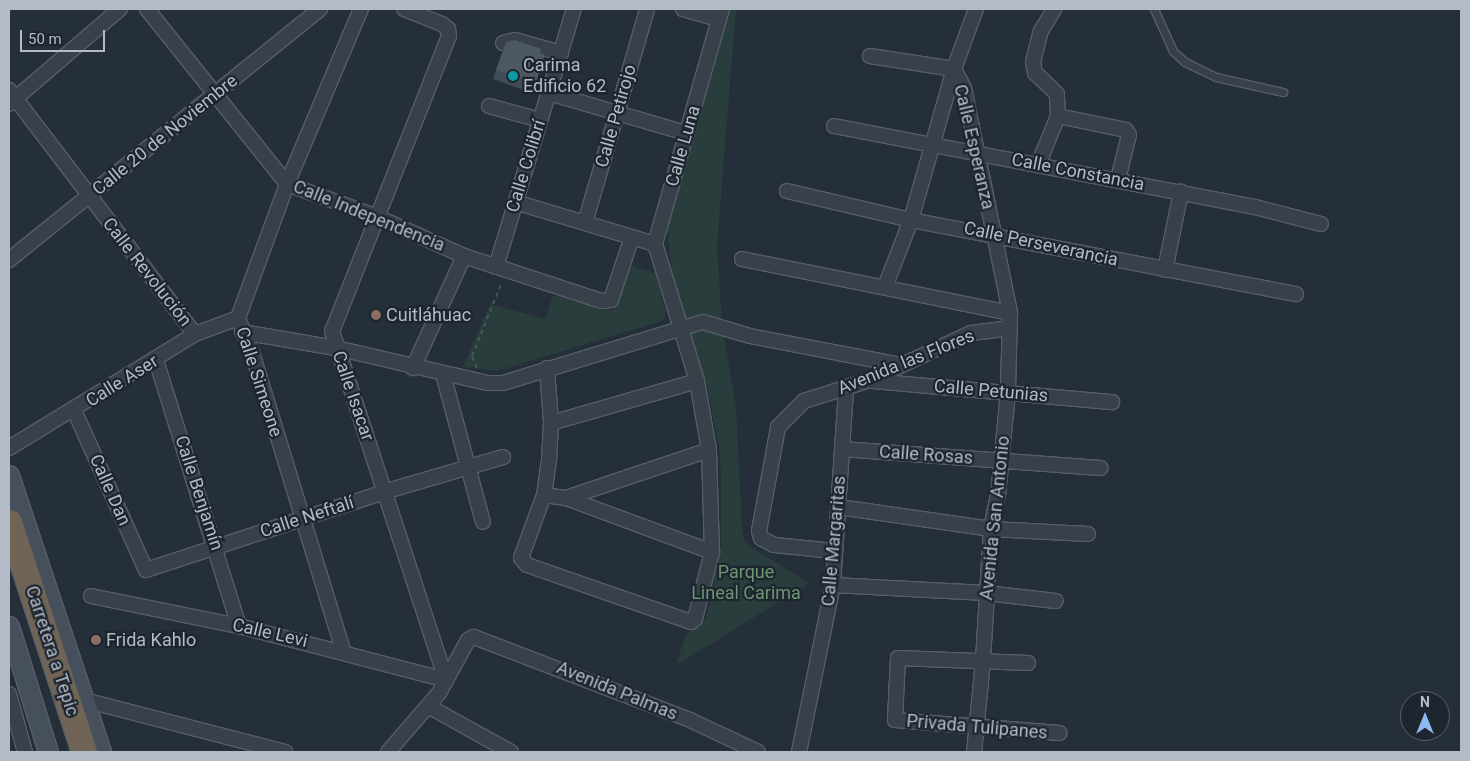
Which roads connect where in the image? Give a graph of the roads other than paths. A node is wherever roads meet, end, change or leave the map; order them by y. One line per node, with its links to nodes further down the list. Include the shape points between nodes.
1 (120, 9): 20 (street)
2 (147, 9): 19 (street, Calle Independencia)
3 (320, 9): 19 (street, Calle 20 de Noviembre)
4 (361, 9): 31 (street, Calle Simeone)
5 (404, 9): 36 (street, Calle Isacar, via 448,29 449,36)
6 (574, 9): 14 (street, Calle Colibrí)
7 (648, 9): 22 (street, Calle Petirojo)
8 (682, 9): 12 (street)
9 (976, 9): 16 (street)
10 (1054, 9): 23 (street, via 1042,31 1033,62 1035,73 1057,94)
11 (1154, 9): 17 (lane, via 1173,51 1185,62 1216,77)
12 (720, 14): 26 (street, Calle Luna)
13 (503, 43): 14 (street, via 515,40)
14 (561, 53): 18 (street, Calle Colibrí)
15 (870, 56): 16 (street)
16 (954, 69): 27 (street); 28 (street, Calle Esperanza, via 964,88)
17 (1283, 92)
18 (549, 93): 22 (street); 24 (street, Calle Colibrí)
19 (214, 96): 31 (street, Calle Independencia); 34 (street, Calle 20 de Noviembre)
20 (11, 98): 34 (street, Calle Revolución)
21 (488, 106): 24 (street)
22 (617, 113): 26 (street); 38 (street, Calle Petirojo)
23 (1058, 116): 29 (street); 30 (street, via 1126,130 1129,135)
24 (540, 120): 35 (street, Calle Colibrí)
25 (834, 126): 27 (street, Calle Constancia)
26 (686, 133): 42 (street, Calle Luna)
27 (931, 145): 28 (street, Calle Constancia); 37 (street)
28 (976, 152): 29 (street, Calle Constancia); 40 (street, Calle Esperanza)
29 (1038, 164): 30 (street, Calle Constancia)
30 (1118, 179): 33 (street, Calle Constancia)
31 (287, 184): 36 (street, Calle Independencia); 51 (street, Calle Simeone)
32 (787, 191): 37 (street, Calle Perseverancia)
33 (1181, 192): 39 (street, Calle Constancia); 47 (street)
34 (88, 196): 45 (street, Calle 20 de Noviembre); 55 (street, Calle Revolución)
35 (516, 202): 38 (street); 46 (street, Calle Colibrí)
36 (375, 216): 43 (street, Calle Independencia); 56 (street, Calle Isacar, via 332,331)
37 (911, 220): 40 (street, Calle Perseverancia); 48 (street)
38 (585, 223): 41 (street)
39 (1320, 224)
40 (994, 233): 47 (street, Calle Perseverancia); 50 (street, Calle Esperanza)
41 (632, 237): 42 (street); 46 (street, Calle Independencia, via 611,300 606,302)
42 (655, 244): 52 (street, Calle Luna)
43 (464, 256): 46 (street, Calle Independencia); 59 (street)
44 (742, 259): 48 (street)
45 (9, 260)
46 (501, 269)
47 (1166, 270): 49 (street, Calle Perseverancia)
48 (885, 287): 50 (street)
49 (1296, 294)
50 (1010, 313): 53 (street, Avenida San Antonio)
51 (238, 318): 54 (street, Calle Simeone); 55 (street, Calle Aser)
52 (679, 327): 58 (street, via 703,322 750,336); 60 (street); 63 (street, Calle Luna)
53 (1010, 328): 58 (street, Avenida las Flores, via 971,333); 65 (street, Avenida San Antonio)
54 (242, 332): 56 (street); 81 (street, Calle Simeone, via 252,354)
55 (195, 334): 57 (street, Calle Aser)
56 (336, 348): 59 (street); 77 (street, Calle Isacar)
57 (156, 360): 67 (street, Calle Aser); 86 (street, Calle Benjamín)
58 (900, 364): 62 (street, Avenida las Flores)
59 (414, 368): 61 (street)
60 (547, 368): 61 (street, via 503,383); 68 (street)
61 (443, 374): 74 (street)
62 (870, 380): 64 (street, Avenida las Flores); 65 (street, Calle Petunias)
63 (697, 381): 68 (street); 71 (street, Calle Luna)
64 (846, 388): 70 (street, Calle Margaritas); 87 (street, Avenida las Flores, via 804,401 778,427 759,531 766,543)
65 (1008, 392): 66 (street, Calle Petunias); 73 (street, Avenida San Antonio)
66 (1112, 402)
67 (74, 410): 69 (street, Calle Aser); 90 (street, Calle Dan)
68 (551, 423): 78 (street)
69 (9, 448)
70 (842, 449): 73 (street, Calle Rosas); 80 (street, Calle Margaritas)
71 (709, 450): 79 (street); 88 (street, Calle Luna)
72 (503, 457): 74 (street, Calle Neftalí)
73 (1002, 460): 75 (street, Calle Rosas); 84 (street, Avenida San Antonio)
74 (468, 466): 77 (street, Calle Neftalí); 83 (street)
75 (1100, 468)
76 (9, 476): 102 (main road)
77 (387, 491): 81 (street, Calle Neftalí); 100 (street, Calle Isacar)
78 (544, 495): 79 (street); 88 (street, Calle Luna, via 522,558 527,565 691,622 695,618)
79 (566, 498): 88 (street)
80 (839, 507): 84 (street); 87 (street, Calle Margaritas)
81 (302, 520): 86 (street, Calle Neftalí); 97 (street, Calle Simeone)
82 (9, 522): 110 (highway, Carretera a Tepic)
83 (483, 522)
84 (990, 529): 85 (street); 92 (street, Avenida San Antonio)
85 (1088, 534)
86 (216, 546): 90 (street, Calle Neftalí); 96 (street, Calle Benjamín)
87 (834, 551): 91 (street, Calle Margaritas)
88 (712, 552)
89 (9, 566): 109 (highway, Carretera a Tepic)
90 (146, 570)
91 (833, 585): 92 (street); 116 (street, Calle Margaritas)
92 (986, 593): 94 (street); 98 (street, Avenida San Antonio)
93 (91, 596): 96 (street, Calle Levi)
94 (1056, 601)
95 (9, 626): 108 (main road)
96 (239, 626): 97 (street, Calle Levi)
97 (343, 650): 100 (street, Calle Levi)
98 (984, 661): 99 (street); 104 (street, Avenida San Antonio); 104 (street, Privada Tulipanes, via 898,658 895,720)
99 (1028, 663)
100 (446, 680): 103 (street); 115 (street, Avenida Palmas, via 468,640 474,636 681,717)
101 (9, 694): 106 (street)
102 (84, 700): 111 (main road); 112 (street)
103 (428, 706): 113 (street); 114 (street)
104 (977, 728): 105 (street, Privada Tulipanes); 117 (street, Avenida San Antonio)
105 (1059, 733)
106 (14, 737): 107 (street)
107 (25, 752)
108 (48, 752)
109 (68, 752)
110 (84, 752)
111 (100, 752)
112 (285, 752)
113 (388, 752)
114 (511, 752)
115 (758, 752)
116 (799, 752)
117 (974, 752)

